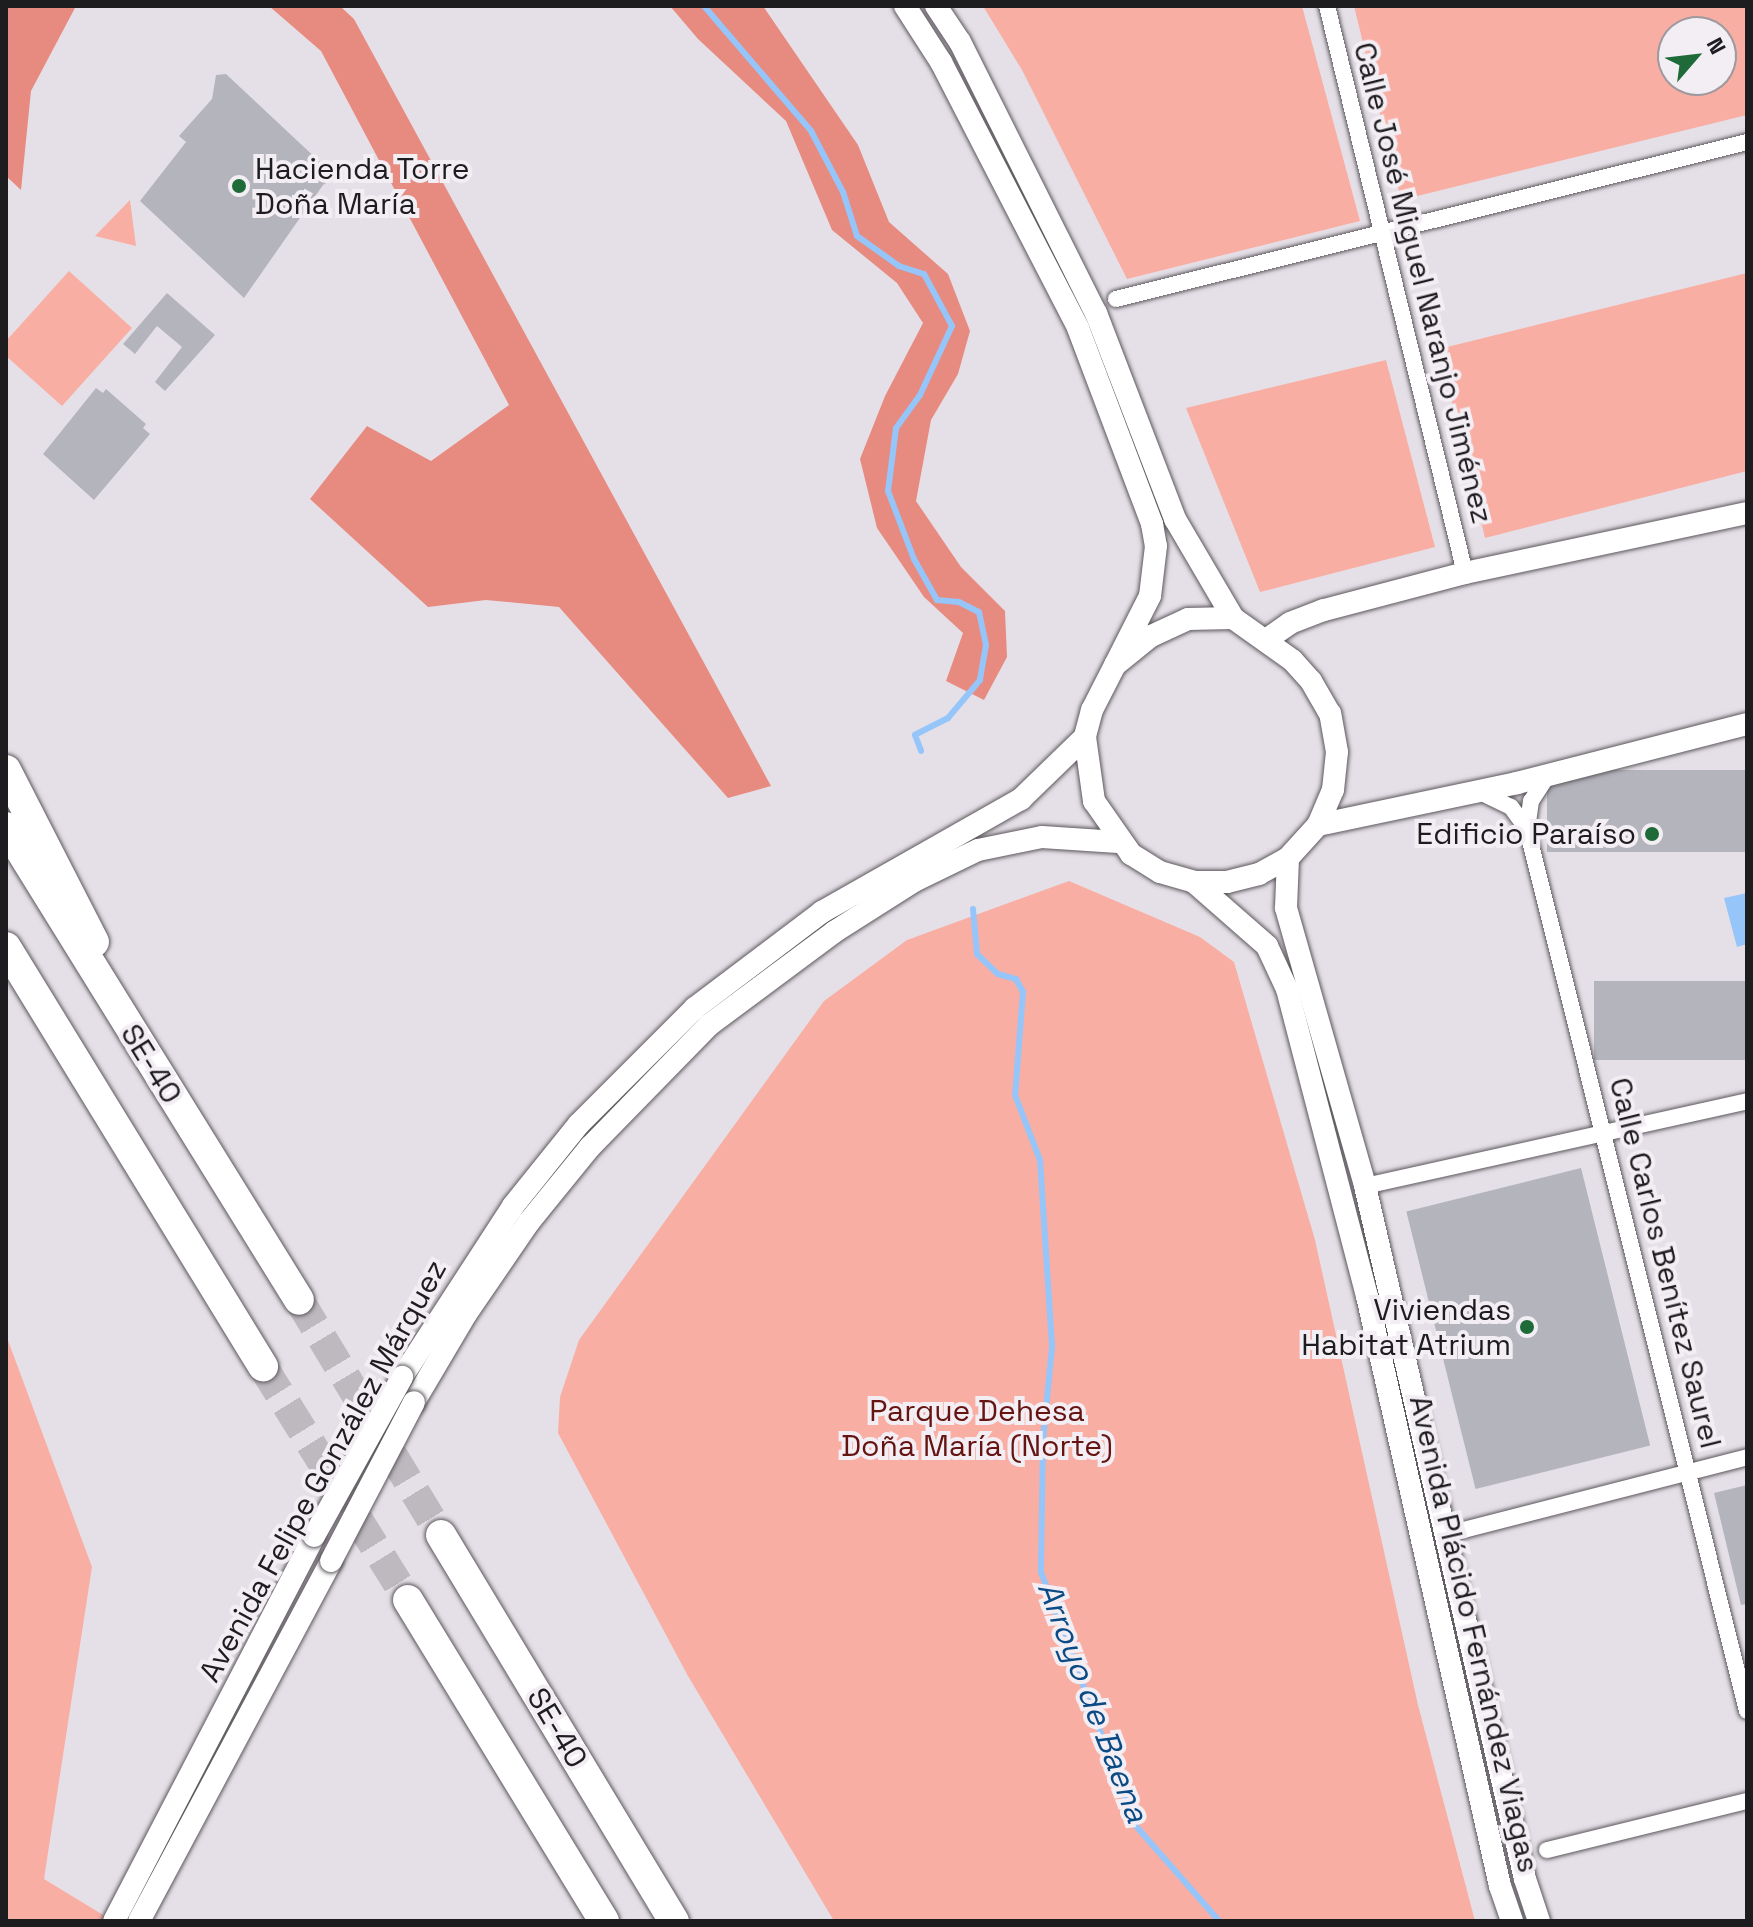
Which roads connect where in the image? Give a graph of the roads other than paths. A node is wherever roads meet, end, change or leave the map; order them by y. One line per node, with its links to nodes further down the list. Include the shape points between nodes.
1 (905, 6): 11 (main road, via 941,62 1078,328 1152,524 1156,546 1150,596)
2 (936, 6): 9 (main road, via 960,42 1096,313 1175,519)
3 (1327, 6): 5 (street, Calle José Miguel Naranjo Jiménez)
4 (1747, 142): 5 (street)
5 (1380, 230): 6 (street); 8 (street, Calle José Miguel Naranjo Jiménez)
6 (1116, 299)
7 (1747, 513): 8 (main road)
8 (1465, 573): 10 (main road, via 1324,610 1290,623)
9 (1233, 618): 10 (main road); 11 (main road, via 1188,619 1151,636)
10 (1266, 640): 17 (main road, via 1311,681 1330,714 1337,752 1333,790)
11 (1115, 665): 13 (main road)
12 (1747, 724): 15 (main road)
13 (1085, 737): 20 (main road, via 1094,801); 40 (main road, Avenida Felipe González Márquez, bridge, via 1021,799 822,912 695,1008 579,1124 451,1297 402,1377)
14 (6, 770): 25 (highway, via 75,896)
15 (1548, 775): 16 (main road); 19 (street, Calle Carlos Benítez Saurel, via 1531,801)
16 (1478, 792): 17 (main road); 19 (street, via 1511,807)
17 (1318, 825): 21 (main road)
18 (6, 827): 25 (highway, SE-40 / SE-40)
19 (1527, 829): 28 (street, Calle Carlos Benítez Saurel)
20 (1118, 842): 22 (main road, via 1160,872); 41 (main road, Avenida Felipe González Márquez, bridge, via 1042,837 978,850 916,880 834,932 709,1025 590,1147 529,1222 414,1402)
21 (1288, 858): 22 (main road, via 1259,874 1227,882); 29 (main road, Avenida Plácido Fernández Viagas, via 1286,908)
22 (1194, 882): 44 (main road, Avenida Plácido Fernández Viagas, via 1267,946 1287,989 1367,1296)
23 (6, 947): 26 (highway)
24 (6, 986): 26 (highway)
25 (138, 1043): 30 (highway, SE-40 / SE-40)
26 (96, 1099): 31 (highway)
27 (1747, 1101): 28 (street)
28 (1605, 1137): 29 (street); 33 (street, Calle Carlos Benítez Saurel)
29 (1365, 1186): 35 (main road, Avenida Plácido Fernández Viagas)
30 (299, 1300)
31 (263, 1367)
32 (1747, 1457): 33 (street)
33 (1689, 1472): 35 (street); 37 (street, Calle Carlos Benítez Saurel)
34 (441, 1535): 43 (highway, SE-40 / SE-40)
35 (1444, 1535): 45 (main road, Avenida Plácido Fernández Viagas)
36 (408, 1600): 42 (highway, SE-40 / SE-40)
37 (1747, 1711)
38 (1747, 1801): 39 (street)
39 (1547, 1850)
40 (114, 1921)
41 (139, 1921)
42 (604, 1921)
43 (674, 1921)
44 (1512, 1921)
45 (1539, 1921)

